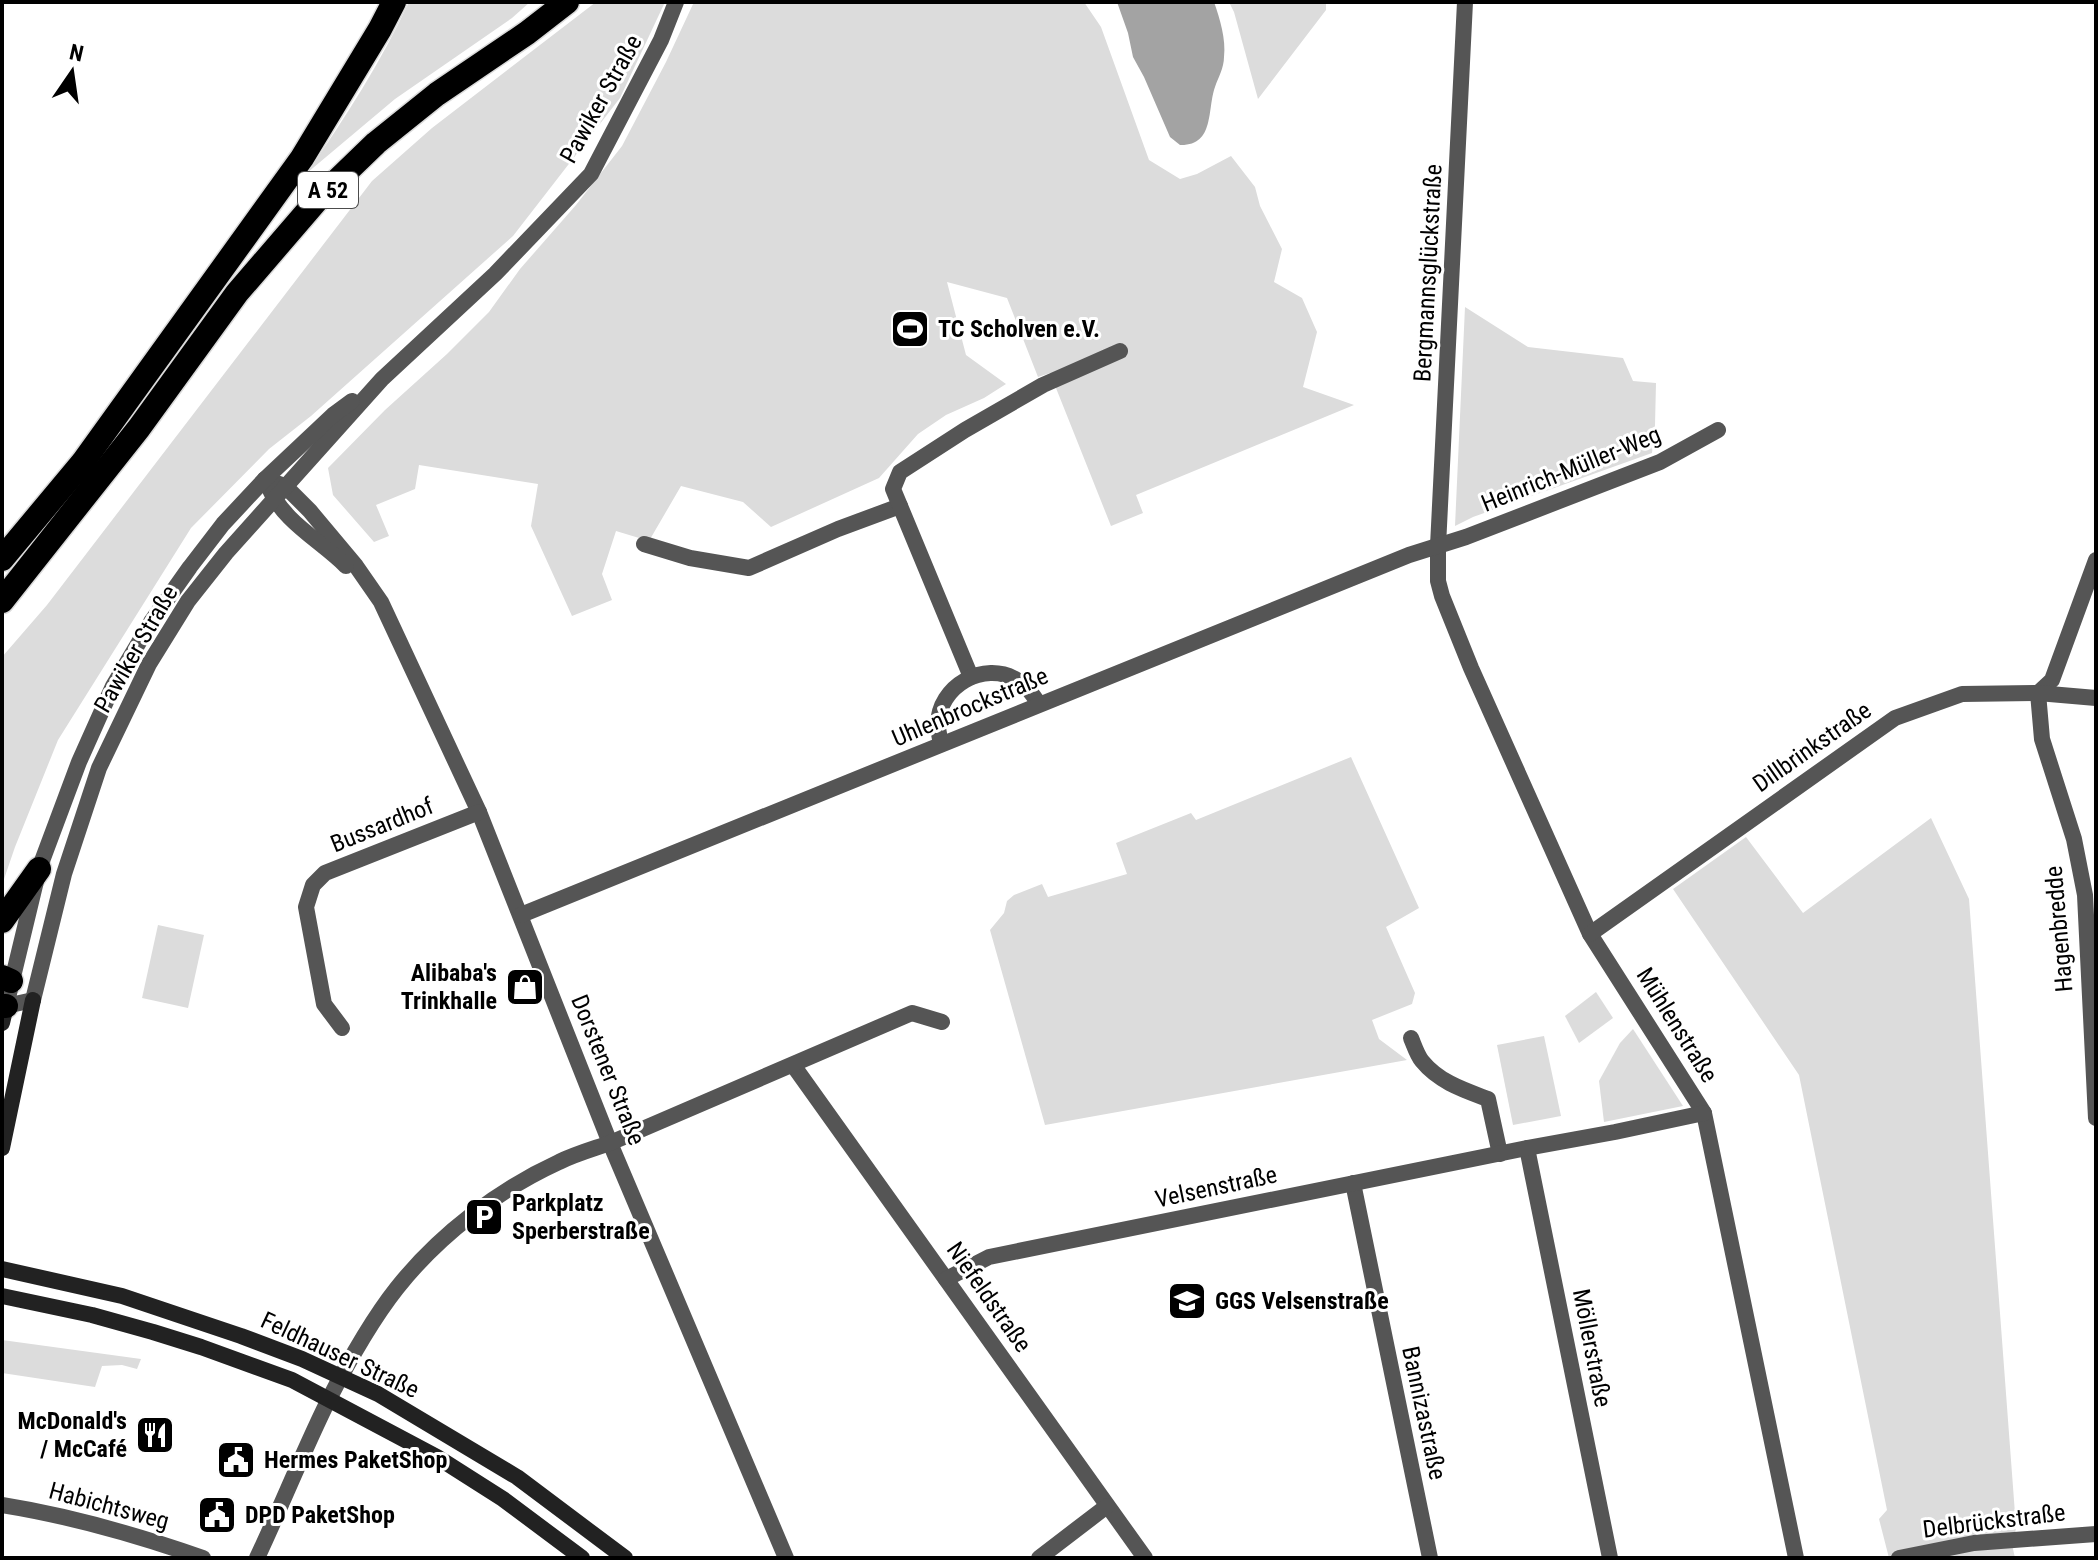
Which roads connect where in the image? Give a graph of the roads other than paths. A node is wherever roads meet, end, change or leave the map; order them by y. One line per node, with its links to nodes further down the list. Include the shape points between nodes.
1 (394, 2): 13 (highway, A 52, via 302,158 83,462)
2 (567, 2): 15 (highway, A 52, via 437,94 318,199 237,293)
3 (676, 2): 6 (street, Pawiker Straße, via 591,174 495,274)
4 (1465, 2): 12 (street, Bergmannsglückstraße)
5 (1120, 351): 10 (street, via 1043,385 900,472 893,489)
6 (382, 379): 8 (street, Pawiker Straße, via 333,415); 9 (street, Pawiker Straße)
7 (1718, 430): 12 (street, Heinrich-Müller-Weg, via 1660,462)
8 (265, 479): 9 (street, Dorstener Straße); 22 (street, Pawiker Straße, via 190,567 113,686)
9 (279, 492): 21 (street, Dorstener Straße, via 297,526 381,602); 27 (street, Pawiker Straße, via 188,601 149,664 99,768 64,874)
10 (900, 506): 11 (street, via 749,568); 16 (street)
11 (644, 544)
12 (1438, 546): 19 (street, Uhlenbrockstraße); 25 (street, Mühlenstraße, via 1438,581 1448,610)
13 (2, 559)
14 (2096, 560): 17 (street, via 2052,680)
15 (2, 601)
16 (971, 677): 19 (street, via 1003,674 1018,680); 20 (street, via 942,704)
17 (2038, 693): 18 (street, Dillbrinkstraße); 25 (street, Dillbrinkstraße, via 1962,694 1895,718); 34 (street, Hagenbredde, via 2042,739 2074,839 2085,895)
18 (2096, 698)
19 (1039, 704): 20 (street, Uhlenbrockstraße)
20 (941, 744): 23 (street, Uhlenbrockstraße)
21 (479, 812): 23 (street, Dorstener Straße); 30 (street, Bussardhof, via 325,873 313,885 306,907 324,1004)
22 (39, 869): 24 (highway); 26 (street, Pawiker Straße)
23 (521, 915): 35 (street, Dorstener Straße)
24 (2, 921)
25 (1590, 934): 33 (street, Mühlenstraße)
26 (7, 979): 27 (street); 28 (street, Pawiker Straße)
27 (33, 1000): 28 (street, Pawiker Straße); 36 (main road, Pawiker Straße)
28 (3, 1012)
29 (942, 1022): 32 (street, via 912,1013)
30 (342, 1028)
31 (1411, 1038): 38 (street, via 1421,1060 1441,1079 1488,1099)
32 (793, 1065): 35 (street); 41 (street, Niefeldstraße)
33 (1704, 1113): 37 (street, Velsenstraße); 57 (street, Mühlenstraße)
34 (2096, 1118)
35 (610, 1143): 43 (street, via 561,1160 470,1217 396,1289); 52 (street, Dorstener Straße)
36 (2, 1148)
37 (1527, 1148): 38 (street, Velsenstraße); 56 (street, Möllerstraße)
38 (1500, 1154): 39 (street, Velsenstraße)
39 (1353, 1183): 41 (street, Velsenstraße, via 989,1257); 55 (street, Bannizastraße)
40 (2, 1269): 43 (main road, Feldhauser Straße, via 122,1296)
41 (946, 1279): 46 (street, Niefeldstraße)
42 (2, 1296): 44 (main road, Feldhauser Straße, via 177,1339 292,1380)
43 (341, 1377): 44 (street); 51 (main road, Feldhauser Straße, via 517,1477)
44 (329, 1399): 49 (street); 50 (main road, Feldhauser Straße, via 437,1457)
45 (2, 1505): 48 (street, Habichtsweg, via 111,1529)
46 (1107, 1506): 53 (street); 54 (street, Niefeldstraße)
47 (2096, 1534): 58 (street, Delbrückstraße, via 1974,1543)
48 (203, 1558)
49 (257, 1558)
50 (582, 1558)
51 (625, 1558)
52 (786, 1558)
53 (1039, 1558)
54 (1145, 1558)
55 (1430, 1558)
56 (1610, 1558)
57 (1796, 1558)
58 (1899, 1558)

